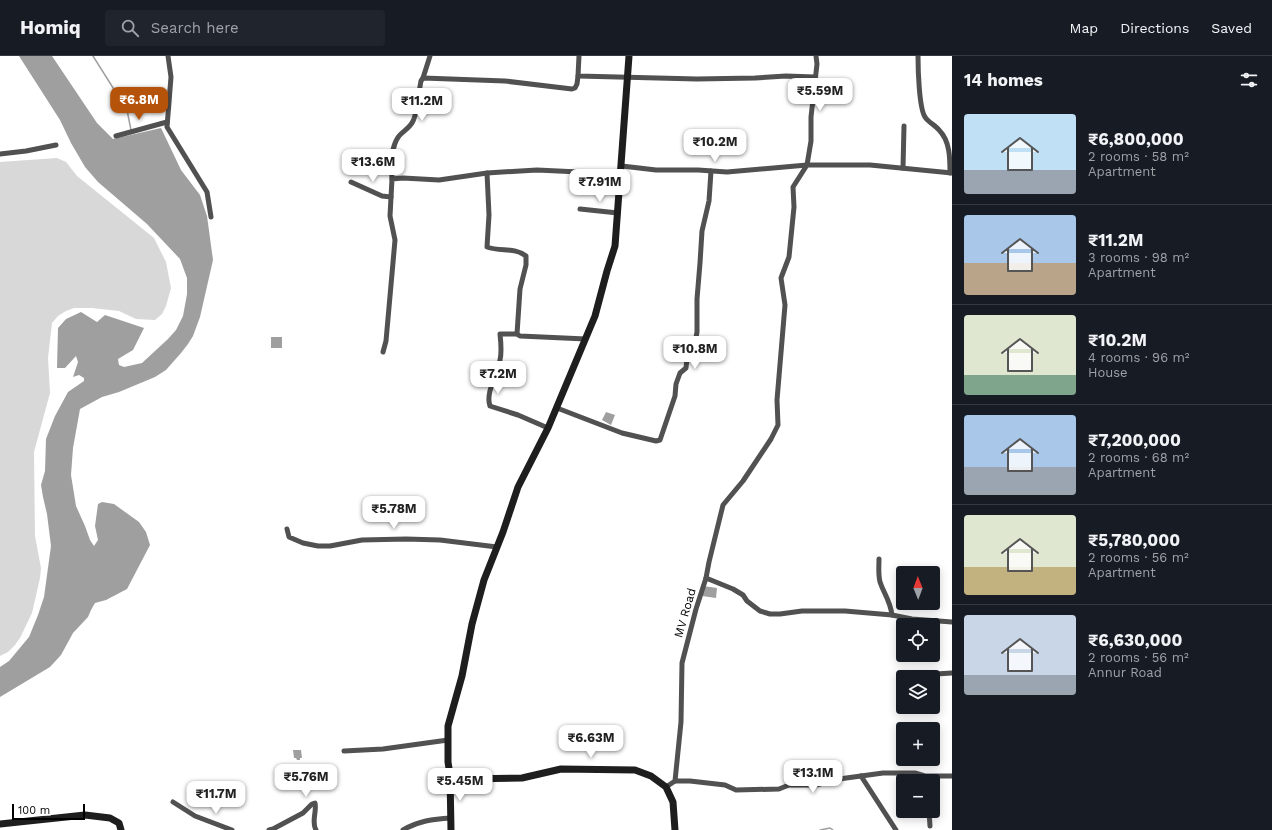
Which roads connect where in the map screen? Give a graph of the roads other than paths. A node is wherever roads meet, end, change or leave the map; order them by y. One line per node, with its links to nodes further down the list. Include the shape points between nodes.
1 (168, 56): 11 (street, via 171,77)
2 (430, 56): 9 (street)
3 (579, 56): 7 (street)
4 (629, 56): 10 (main road)
5 (816, 56): 8 (street)
6 (918, 56): 21 (street, via 917,74 922,111 925,118 945,136)
7 (578, 76): 9 (street, via 577,84 572,89 498,81); 10 (street)
8 (815, 77): 10 (street); 16 (street)
9 (423, 78): 23 (street, via 414,120 398,137 395,146 391,161)
10 (627, 78): 17 (main road)
11 (167, 122): 13 (street); 28 (street, via 167,127 207,192)
12 (904, 126): 18 (street)
13 (116, 136)
14 (56, 145): 15 (street)
15 (0, 154)
16 (807, 165): 18 (street); 19 (street); 37 (street, via 794,187 789,257 781,278 785,305 777,400 778,425 743,481 723,504)
17 (622, 166): 19 (street, via 656,170); 22 (main road)
18 (903, 168): 21 (street)
19 (711, 171): 32 (street, via 709,201 702,231 695,343 687,358 686,368 680,373 676,384 675,396 660,440 622,433)
20 (487, 173): 22 (street, via 537,170); 23 (street, via 439,180); 29 (street, via 488,247 520,251 526,256 520,289)
21 (951, 173)
22 (622, 174): 27 (main road)
23 (392, 179): 25 (street)
24 (351, 182): 25 (street, via 382,196)
25 (391, 197): 31 (street, via 390,216 395,240)
26 (580, 209): 27 (street)
27 (618, 213): 30 (main road, via 616,246)
28 (210, 217)
29 (517, 334): 30 (street); 33 (street, via 500,334 500,359 489,403 490,406)
30 (586, 339): 32 (main road)
31 (383, 352)
32 (557, 408): 33 (main road)
33 (548, 428): 35 (main road, via 518,487)
34 (287, 529): 35 (street, via 289,537 318,546 362,540 406,539)
35 (497, 547): 42 (main road, via 484,580 472,624 462,676 448,726)
36 (879, 559): 38 (street, via 880,580 891,605)
37 (706, 578): 38 (street, MV Road, via 733,589 760,611 770,614 845,611); 49 (street, MV Road, via 682,663 681,722)
38 (892, 615): 39 (street, MV Road)
39 (952, 622)
40 (952, 673): 41 (street)
41 (940, 674)
42 (448, 740): 43 (street, via 383,749); 45 (main road)
43 (344, 751)
44 (913, 774): 46 (street, via 883,773)
45 (450, 775): 50 (main road, via 461,779 522,778 561,769 635,770 651,776); 52 (main road)
46 (861, 776): 49 (street, via 816,785 789,785 778,789 736,790 725,785); 63 (street)
47 (952, 776): 48 (street)
48 (940, 777)
49 (675, 781): 50 (street)
50 (666, 787): 62 (main road, via 673,802)
51 (173, 802): 57 (street, via 195,816)
52 (450, 818): 60 (street, via 412,824); 61 (main road)
53 (929, 818): 55 (street)
54 (0, 824): 56 (main road, via 85,814 110,818 119,823)
55 (930, 826)
56 (121, 830)
57 (232, 830)
58 (269, 830): 59 (street, via 315,803)
59 (316, 830)
60 (403, 830)
61 (451, 830)
62 (676, 830)
63 (896, 830)

